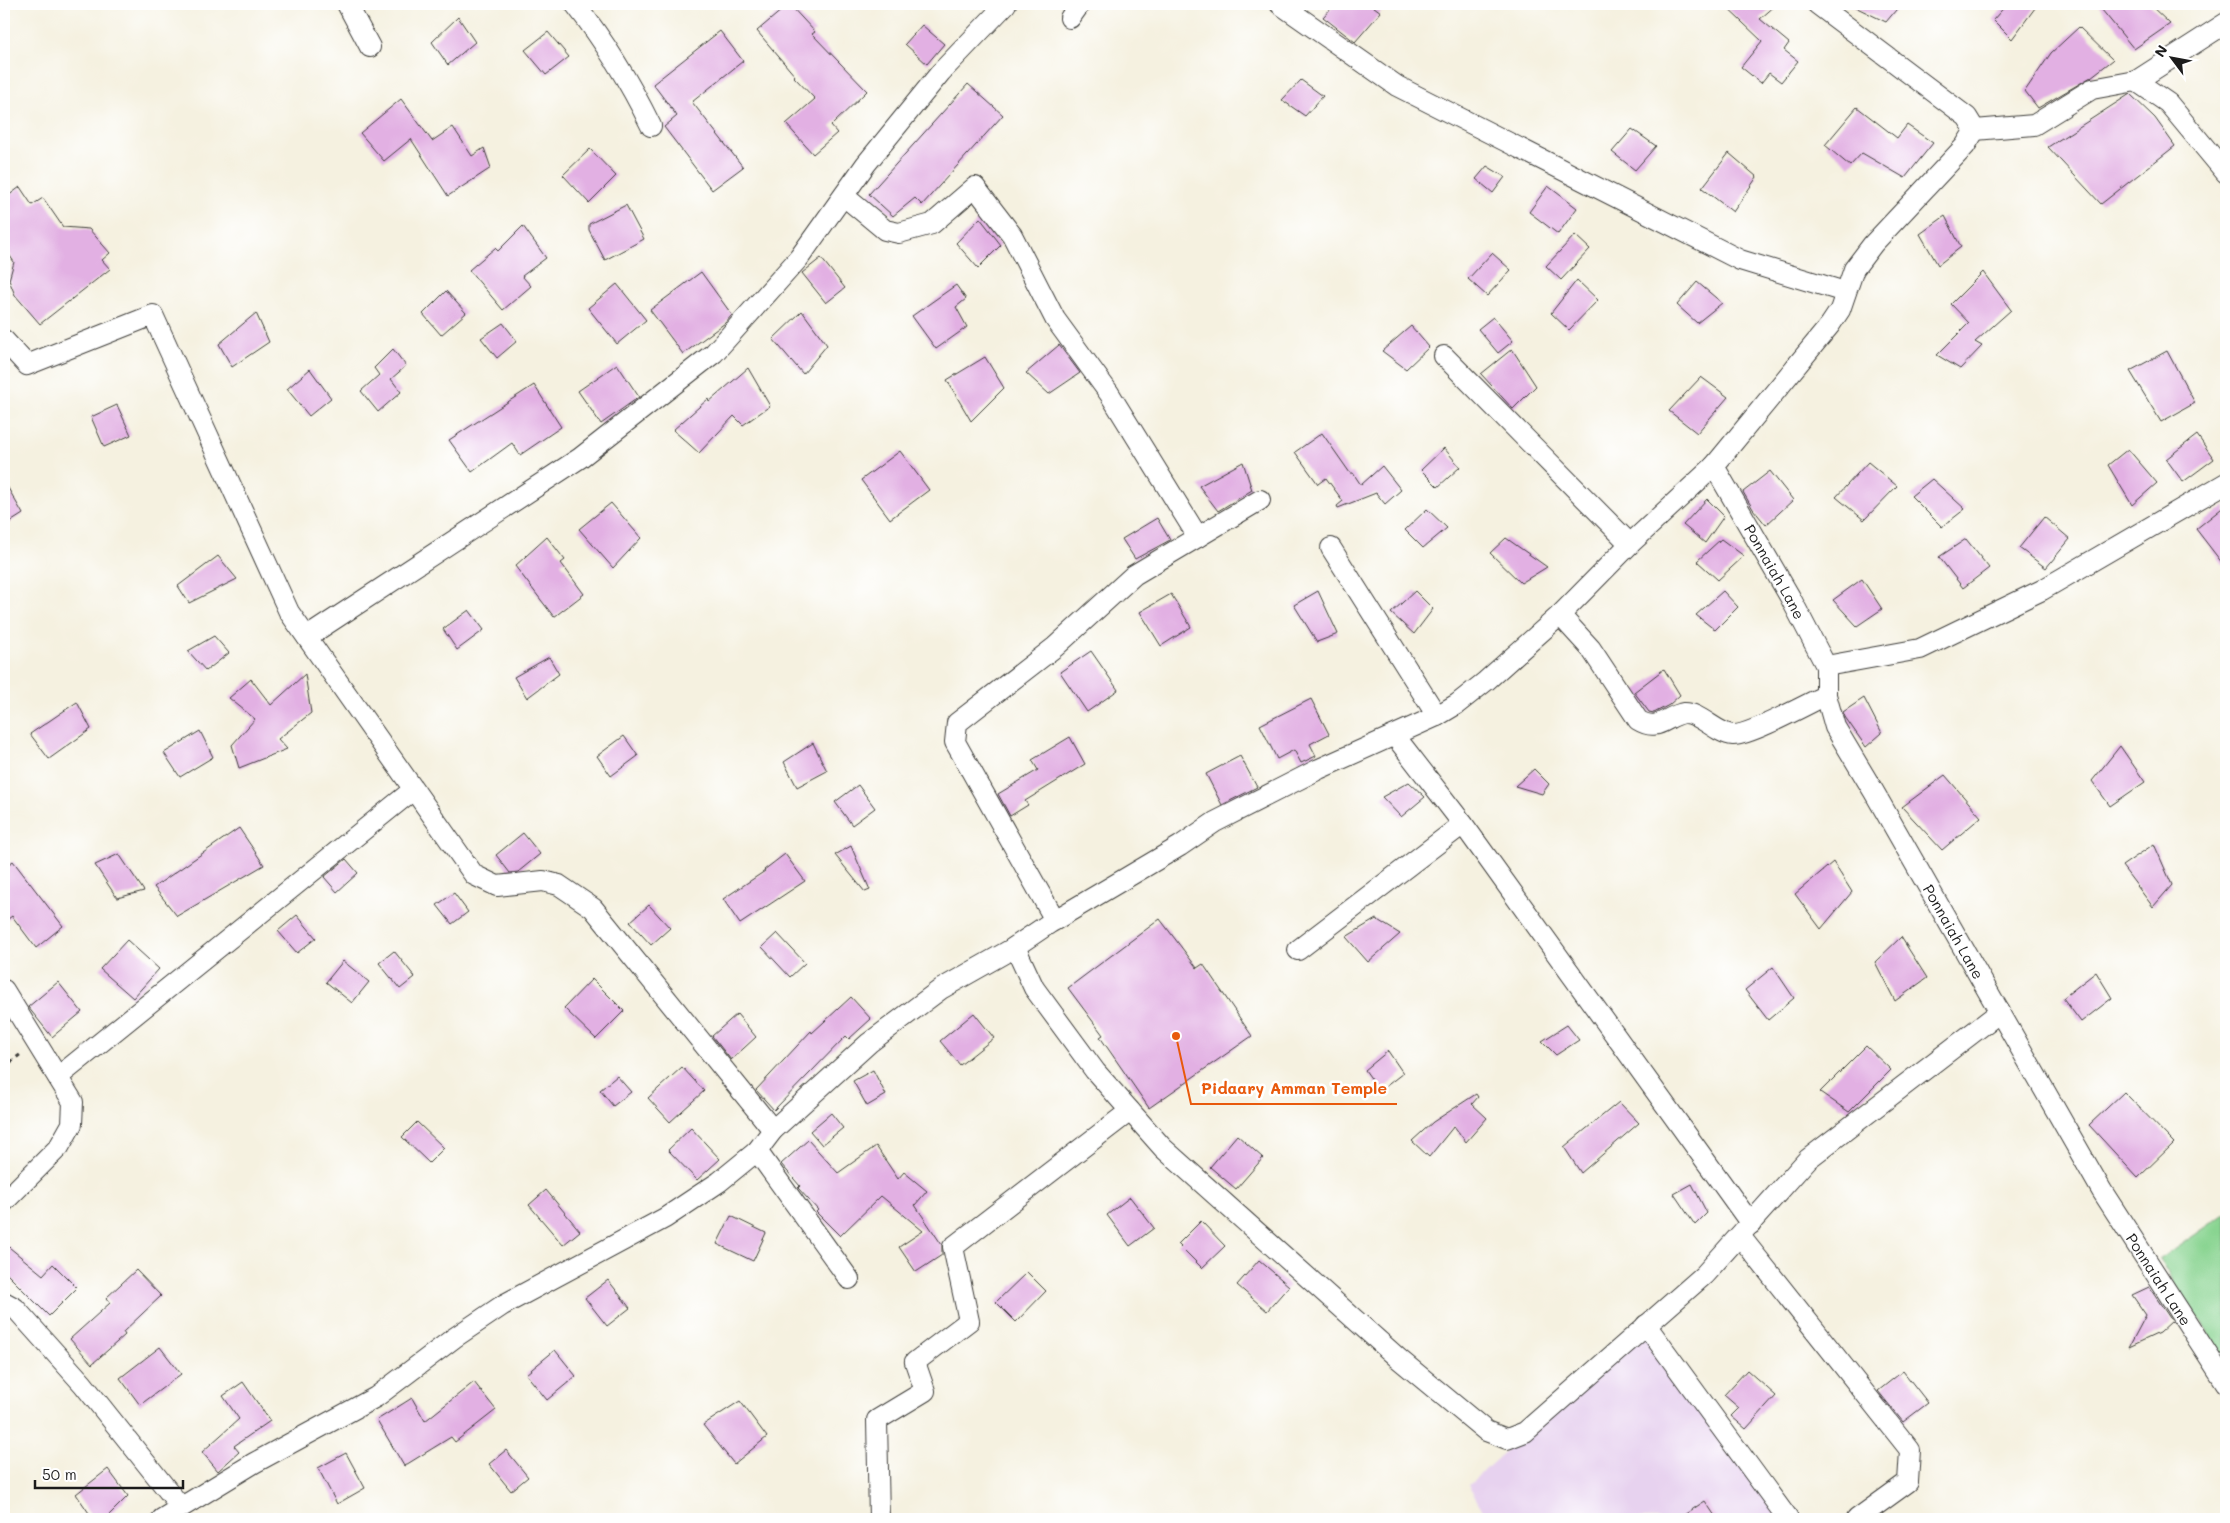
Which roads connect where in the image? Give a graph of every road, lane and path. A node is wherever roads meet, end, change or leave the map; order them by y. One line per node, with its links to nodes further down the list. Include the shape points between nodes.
1 (348, 4): 7 (street)
2 (576, 4): 9 (street, via 601,37)
3 (1006, 4): 12 (street, via 941,72)
4 (1280, 4): 13 (street, via 1397,86 1740,260)
5 (1817, 4): 10 (street, via 1967,117)
6 (2226, 24): 8 (street)
7 (370, 47)
8 (2136, 81): 10 (street, via 2092,89 2034,125); 11 (street, via 2168,103)
9 (651, 126)
10 (1975, 130): 13 (street, via 1965,146 1873,244 1854,269)
11 (2226, 173)
12 (844, 196): 19 (street, via 885,230 899,233 932,224 975,187 1012,234 1055,319 1109,393); 23 (street, via 799,258 714,353 580,458)
13 (1845, 292): 16 (street, via 1840,310 1830,325)
14 (4, 340): 23 (street, via 27,365 153,315 289,612)
15 (1444, 356): 20 (street)
16 (1714, 466): 20 (street); 24 (street, Ponnaiah Lane)
17 (2226, 483): 24 (street, via 2042,590 1920,649)
18 (1260, 500): 19 (street)
19 (1198, 537): 30 (street, via 1134,575 1055,647 957,723 954,742)
20 (1630, 544): 22 (street)
21 (1332, 548): 26 (street)
22 (1560, 615): 25 (street, via 1591,649 1638,720 1652,726 1691,713 1733,735 1760,727); 26 (street, via 1486,681)
23 (307, 637): 28 (street)
24 (1826, 666): 25 (street, Ponnaiah Lane)
25 (1826, 695): 34 (street, Ponnaiah Lane, via 1835,727)
26 (1438, 716): 27 (street)
27 (1395, 736): 29 (street); 30 (street, via 1263,796)
28 (414, 790): 35 (street); 37 (street, via 474,876 497,886 543,881 559,885 593,908)
29 (1463, 824): 32 (street); 40 (street)
30 (1055, 920): 31 (street)
31 (1015, 947): 36 (street, via 1034,988 1095,1071); 37 (street, via 941,989 869,1043)
32 (1298, 950)
33 (4, 990): 35 (street)
34 (2000, 1012): 40 (street, via 1808,1160); 44 (street, Ponnaiah Lane, via 2102,1191)
35 (58, 1077): 39 (street, via 73,1102 72,1124 59,1147)
36 (1130, 1111): 43 (street, via 1162,1148 1399,1360 1486,1431 1507,1439 1525,1432); 46 (street, via 953,1247 969,1321 915,1362 925,1391 877,1420)
37 (773, 1130): 38 (street)
38 (757, 1151): 41 (street); 45 (street, via 719,1182 665,1218 503,1305 376,1397 254,1463)
39 (4, 1202)
40 (1746, 1230): 43 (street, via 1704,1275); 48 (street, via 1910,1450 1908,1482)
41 (849, 1279)
42 (4, 1302): 45 (street, via 15,1308 83,1384)
43 (1646, 1325): 47 (street)
44 (2226, 1382)
45 (173, 1515)
46 (879, 1519)
47 (1788, 1519)
48 (1857, 1519)

